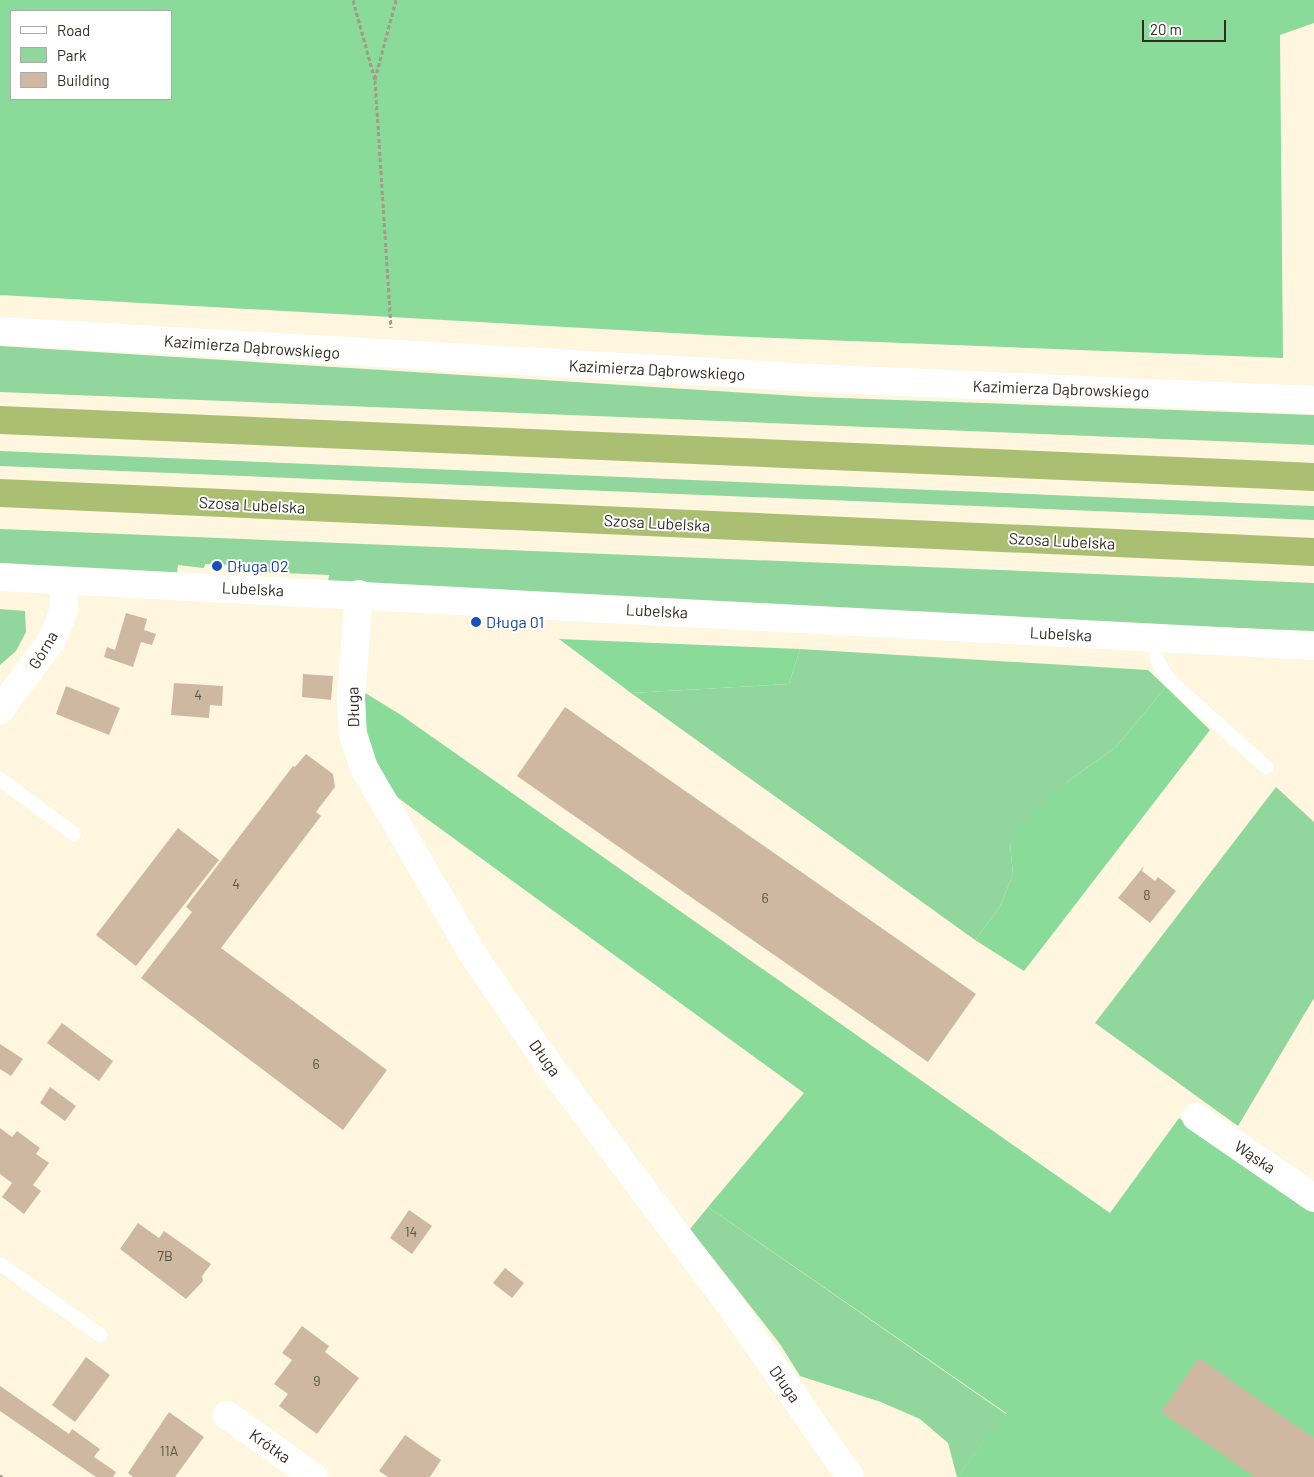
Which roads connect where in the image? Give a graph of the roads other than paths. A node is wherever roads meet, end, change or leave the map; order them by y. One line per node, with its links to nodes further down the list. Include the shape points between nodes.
1 (0, 331): 2 (street, Kazimierza Dąbrowskiego, via 832,379)
2 (1314, 400)
3 (0, 420): 4 (highway)
4 (1314, 477)
5 (0, 493): 6 (highway, Szosa Lubelska)
6 (1314, 552)
7 (0, 577): 8 (street, Lubelska)
8 (64, 581): 9 (street, Lubelska); 12 (street, Górna, via 64,610 51,641)
9 (359, 594): 10 (street, Lubelska); 22 (street, Długa, via 351,698 353,734 364,768 472,953 543,1057 738,1316)
10 (1155, 639): 11 (street, Lubelska); 13 (lane, via 1157,660 1168,679)
11 (1314, 646)
12 (0, 710)
13 (1266, 767)
14 (0, 779): 15 (lane)
15 (74, 834)
16 (1196, 1117): 17 (street, Wąska)
17 (1314, 1198)
18 (0, 1264): 19 (lane)
19 (100, 1335)
20 (227, 1415): 21 (street, Krótka)
21 (314, 1477)
22 (850, 1477)

